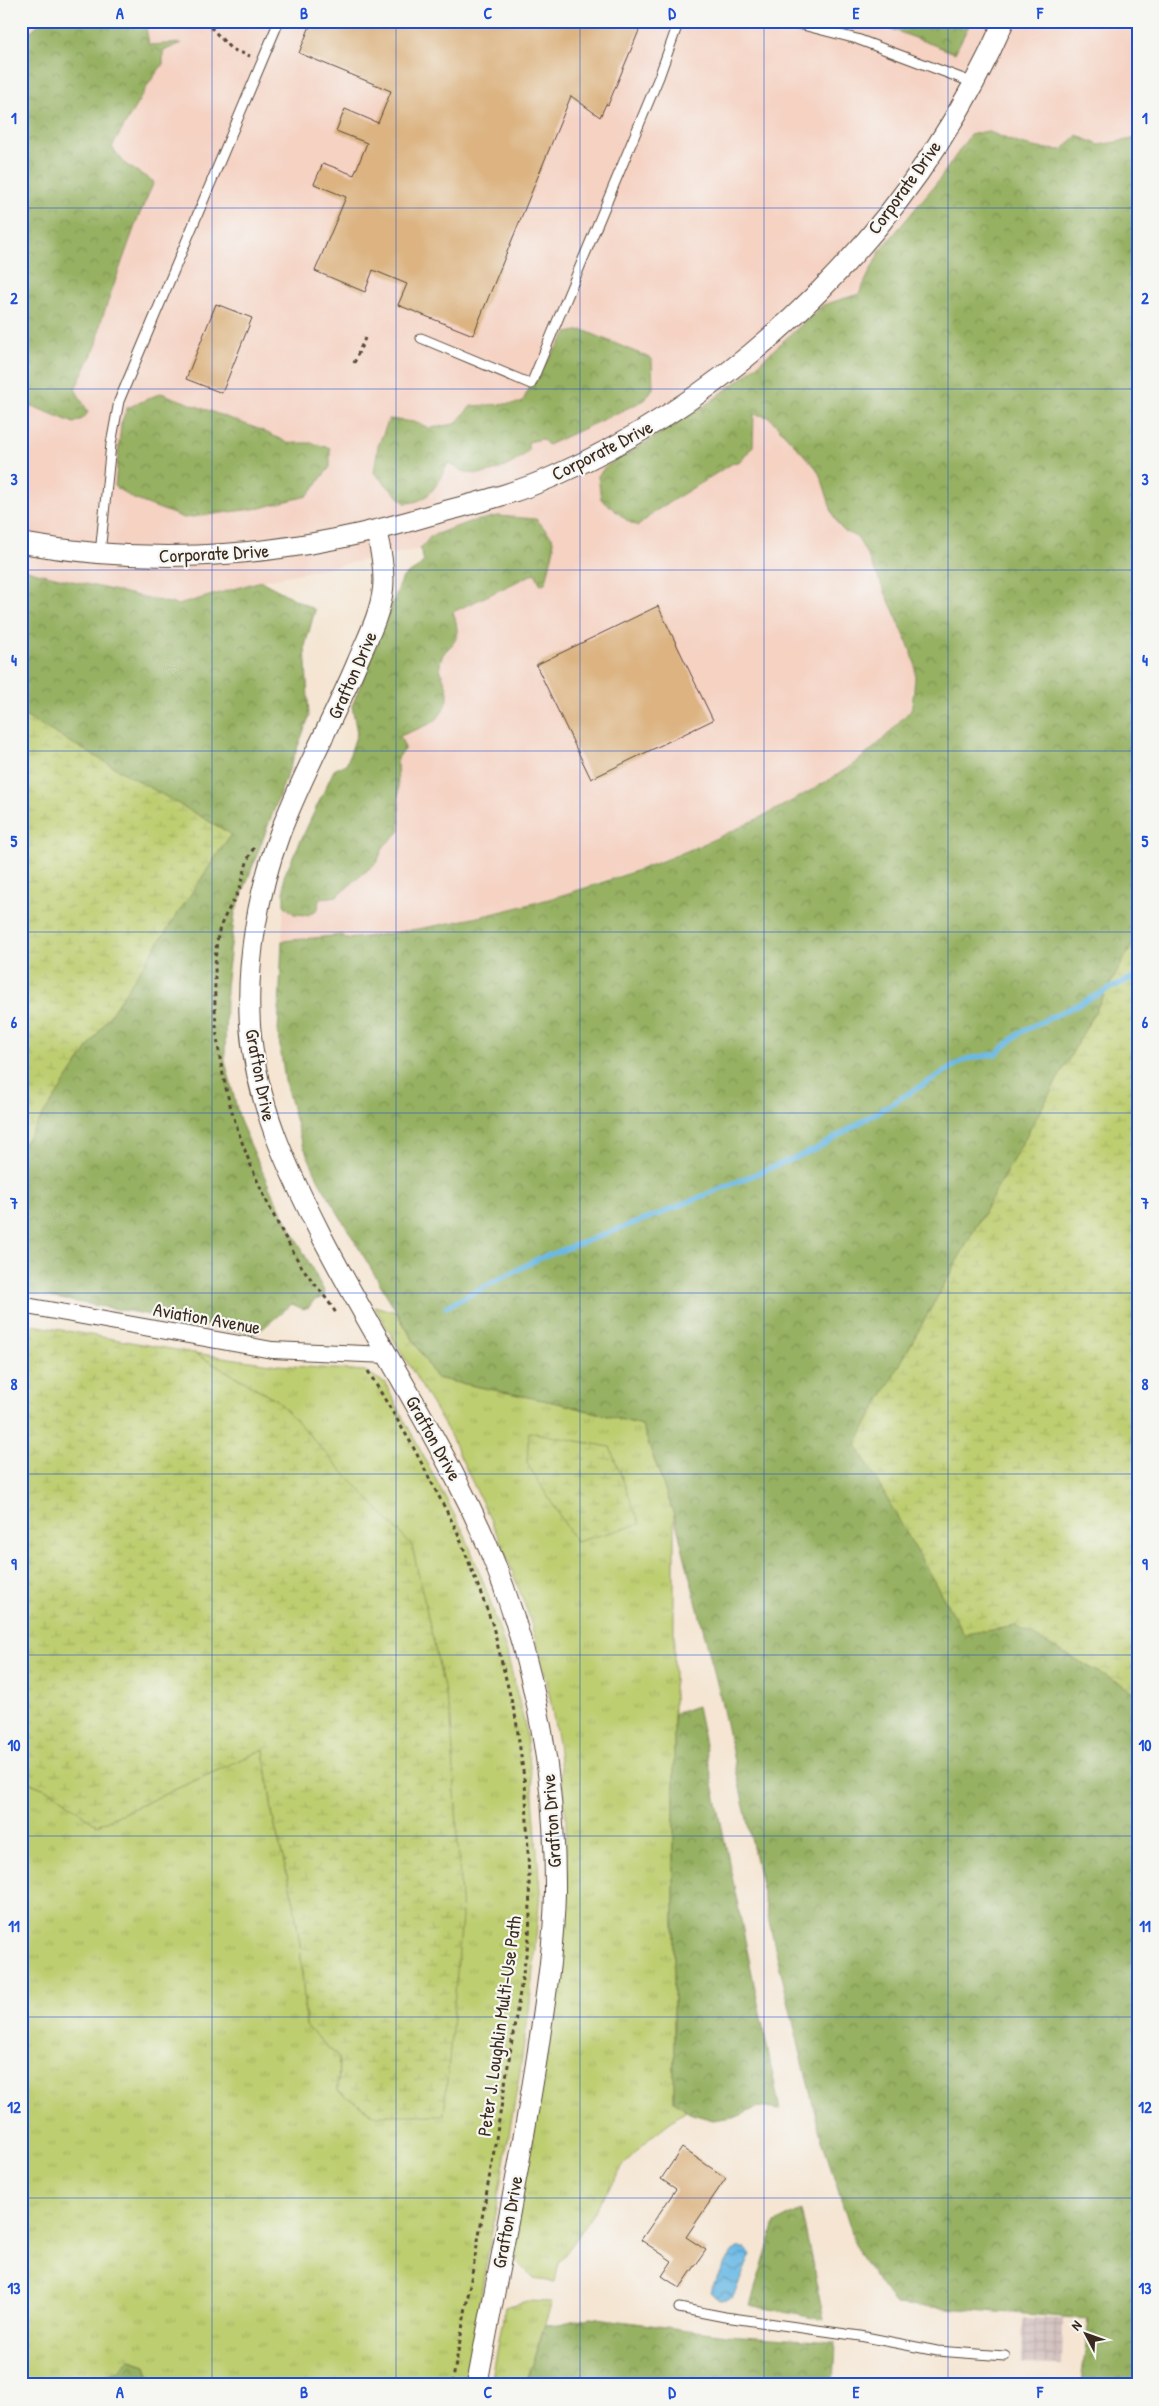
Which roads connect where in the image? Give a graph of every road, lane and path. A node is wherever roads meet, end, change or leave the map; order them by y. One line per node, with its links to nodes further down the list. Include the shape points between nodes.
1 (205, 21): 6 (path, via 231,49)
2 (279, 21): 6 (lane)
3 (679, 21): 9 (lane, via 656,85 532,384)
4 (787, 21): 7 (lane, via 857,39)
5 (1004, 21): 7 (street, Corporate Drive)
6 (262, 61): 13 (lane, via 119,401 111,444)
7 (975, 83): 11 (street, Corporate Drive, via 917,174 837,274 778,329 701,392 660,420 550,478)
8 (364, 338): 10 (path)
9 (421, 338)
10 (354, 363)
11 (376, 531): 13 (street, Corporate Drive, via 246,554 154,557); 17 (street, Grafton Drive, via 384,579 381,604 347,688 280,834 254,936 250,1025 256,1067 275,1139 329,1250)
12 (21, 543): 13 (street, Corporate Drive)
13 (100, 554)
14 (244, 875): 15 (path)
15 (229, 911)
16 (21, 1305): 17 (street, Aviation Avenue, via 272,1350)
17 (387, 1355): 22 (street, Grafton Drive, via 455,1476 506,1592 540,1716 551,1801 555,1895 547,1990 527,2120)
18 (368, 1371): 21 (path, Peter J. Loughlin Multi-Use Path, via 411,1443 457,1531 494,1632 516,1719 526,1793 528,1946)
19 (679, 2308): 20 (lane, via 937,2351)
20 (1005, 2356)
21 (452, 2385)
22 (477, 2385)

